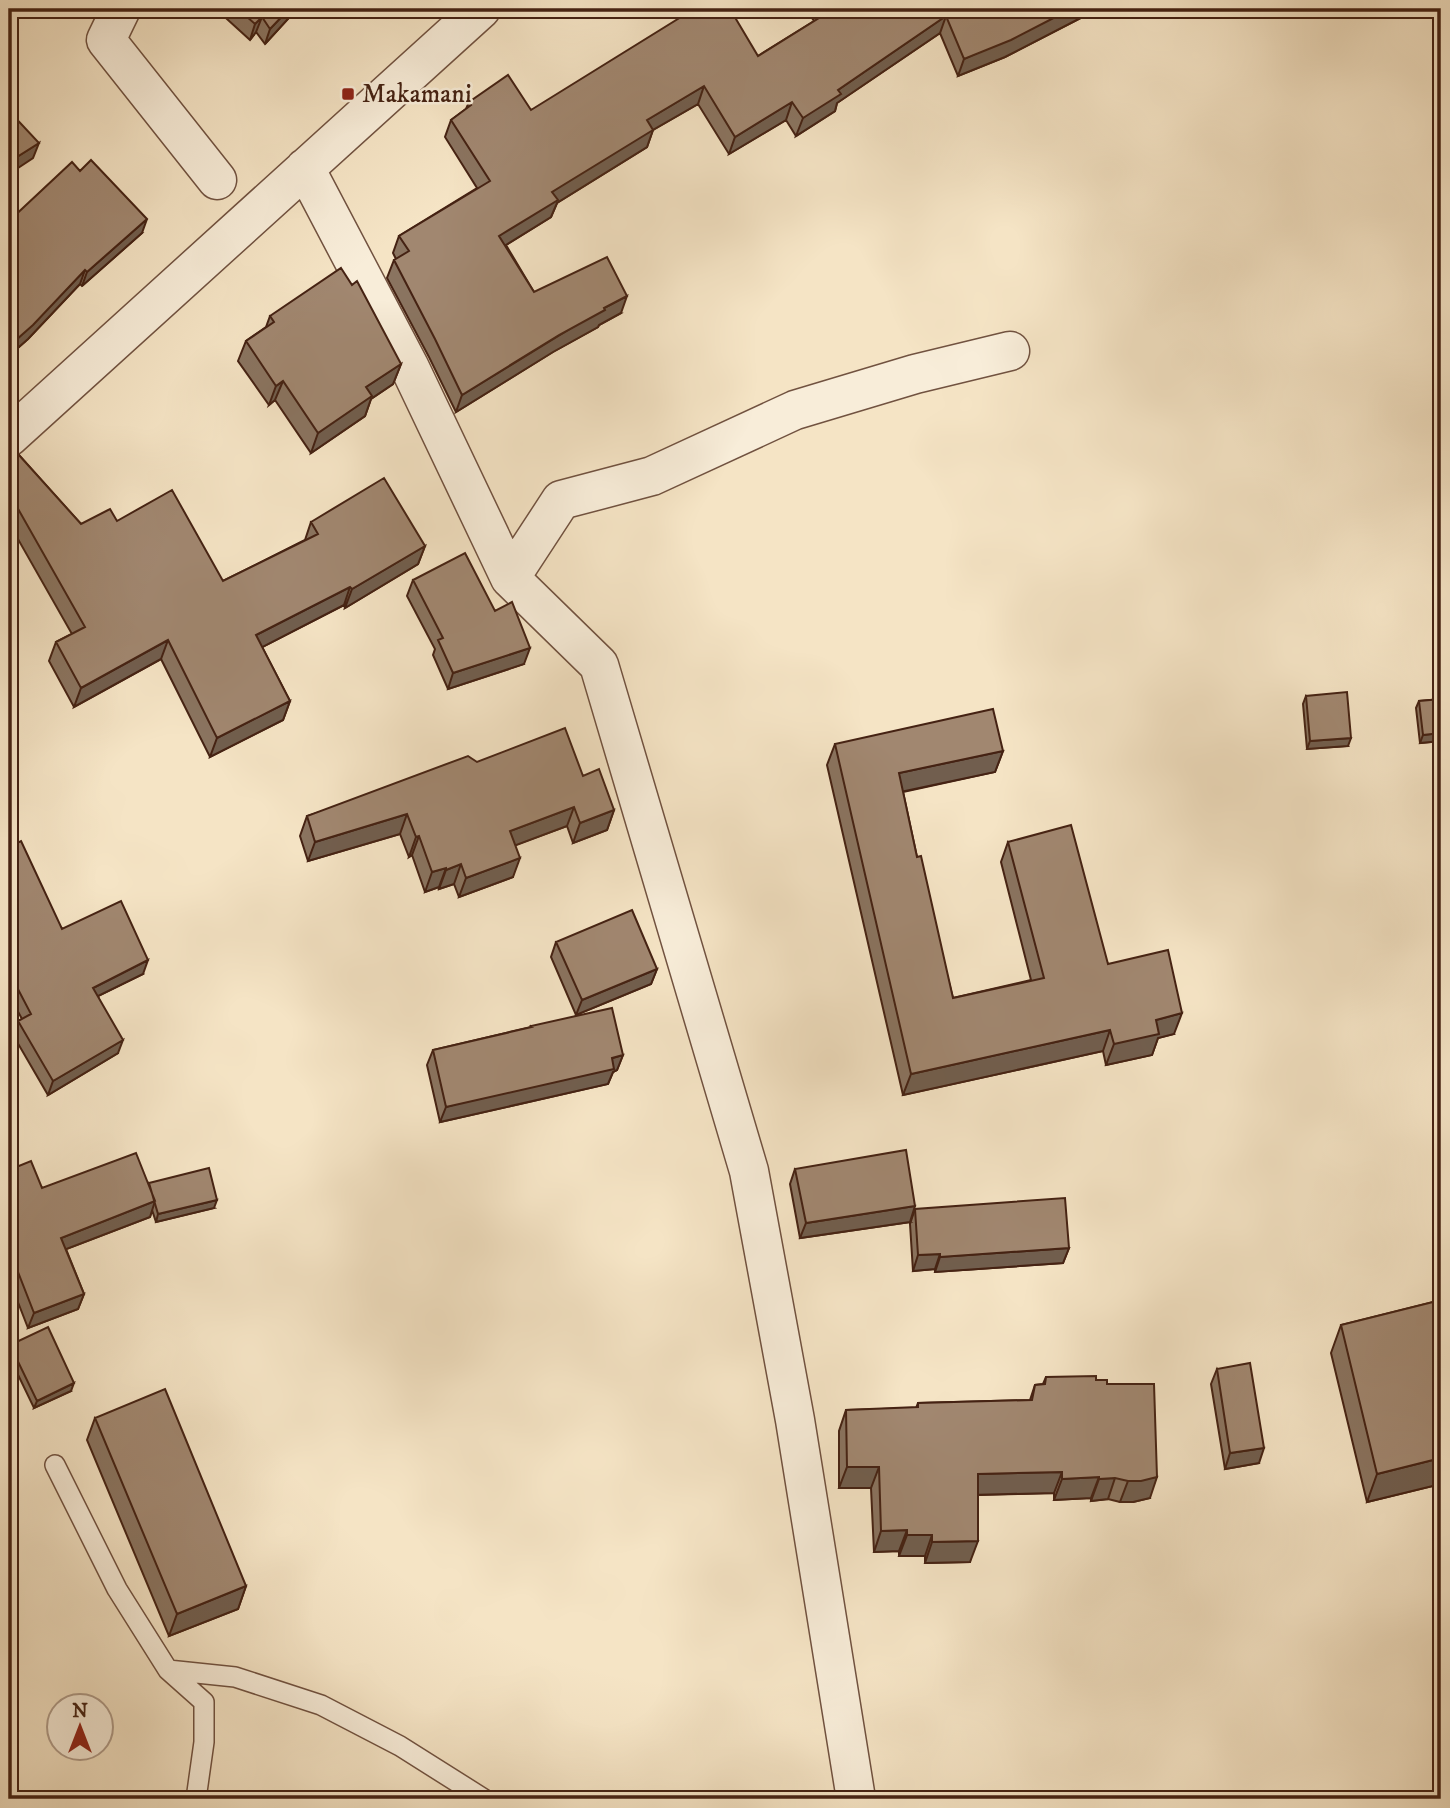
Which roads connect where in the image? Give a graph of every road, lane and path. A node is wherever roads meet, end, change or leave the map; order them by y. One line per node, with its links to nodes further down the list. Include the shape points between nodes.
1 (121, 9): 4 (street, via 106,40)
2 (481, 9): 3 (street)
3 (305, 168): 6 (street); 7 (street, via 410,366)
4 (217, 180)
5 (1010, 351): 7 (street, via 795,410 652,476 561,500)
6 (9, 437)
7 (510, 578): 12 (street, via 599,665 749,1171 795,1420)
8 (55, 1465): 9 (lane, via 117,1589)
9 (168, 1670): 10 (lane, via 204,1702); 11 (lane, via 235,1677 321,1705 400,1746)
10 (197, 1799)
11 (484, 1799)
12 (856, 1799)

